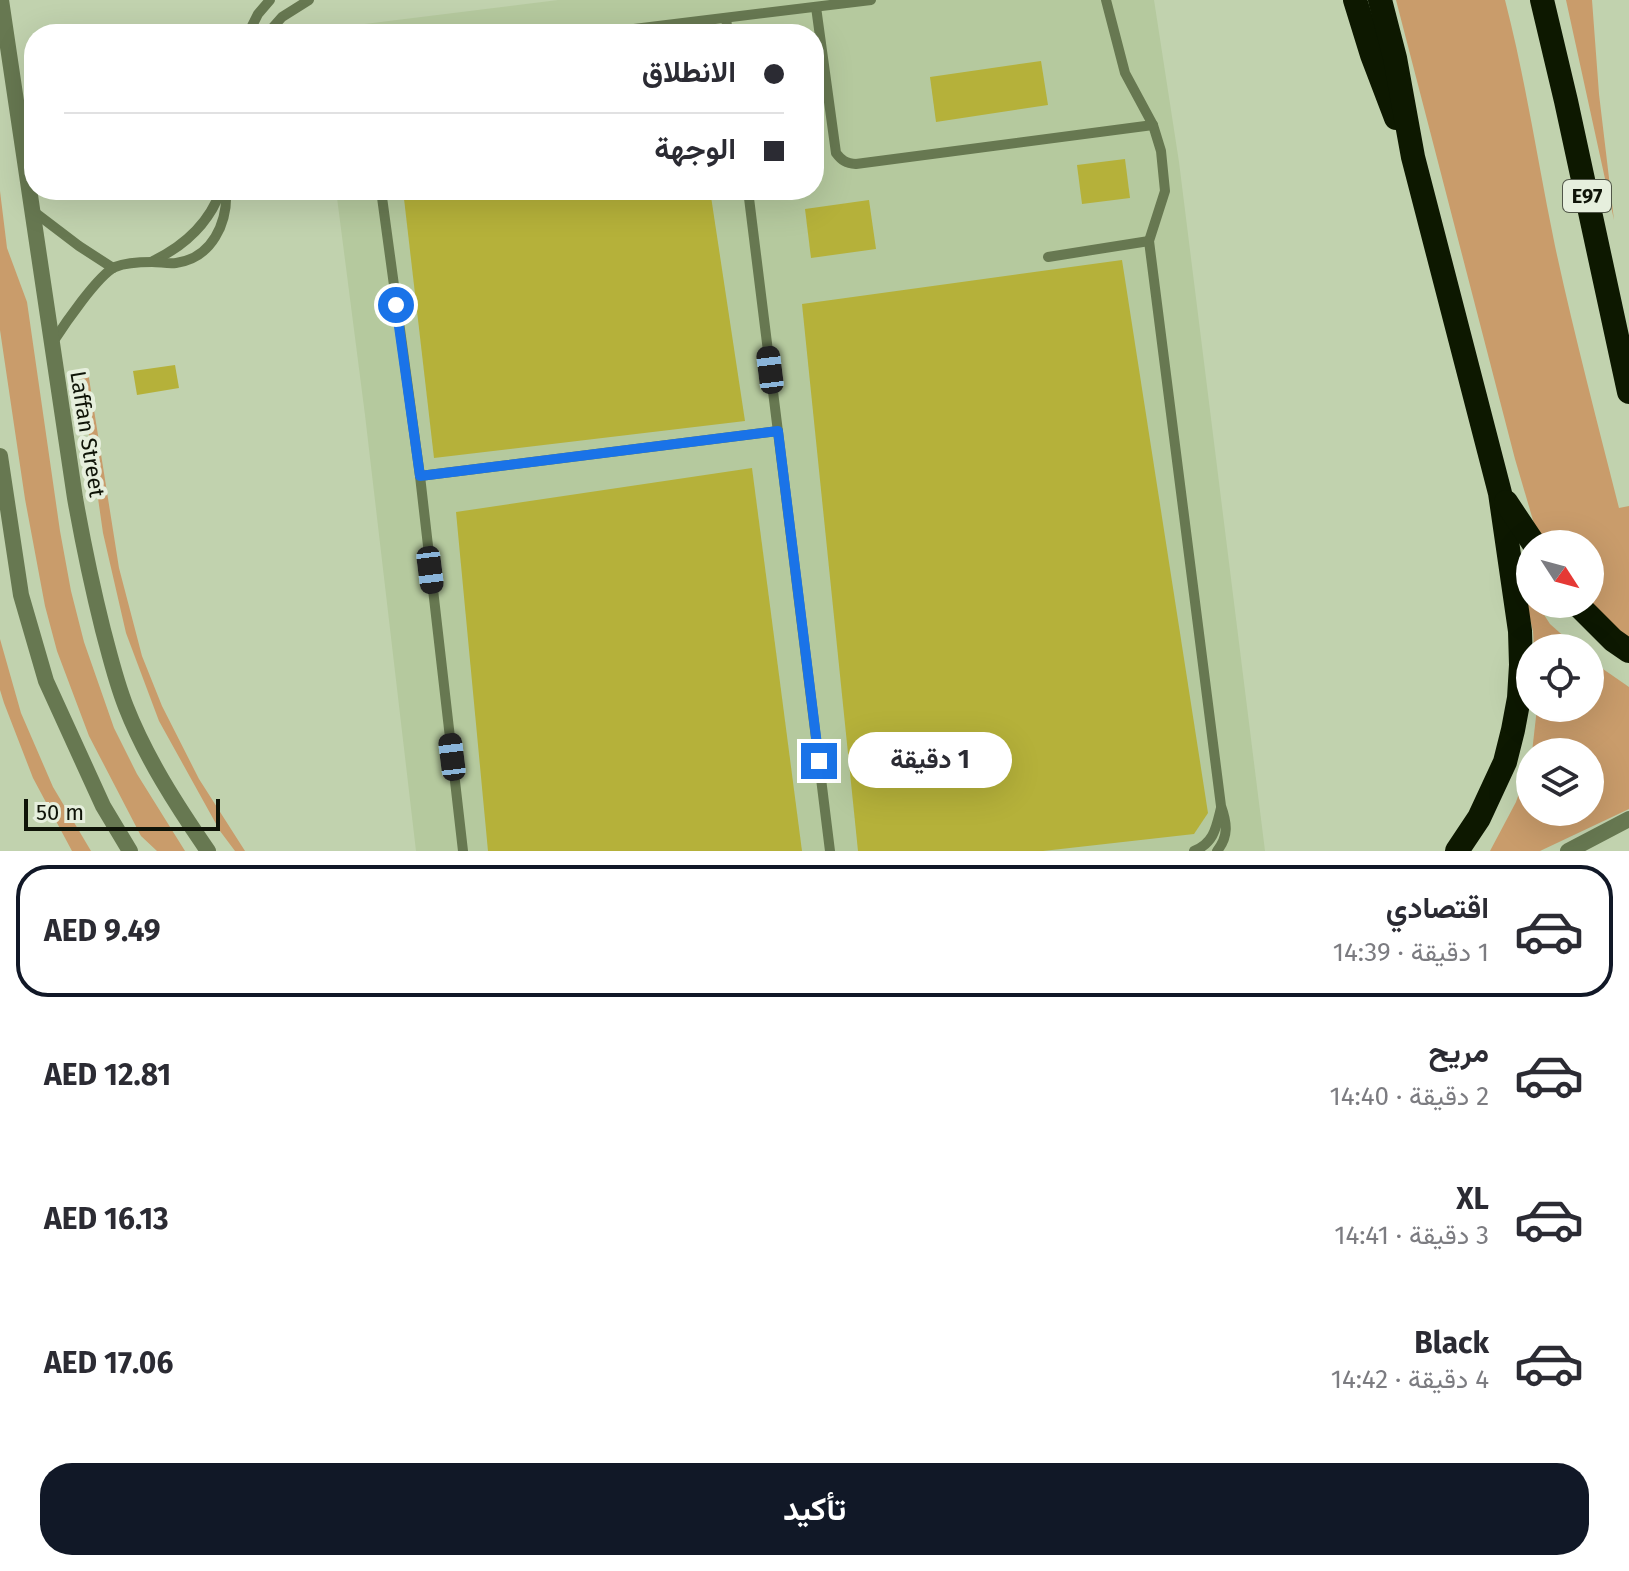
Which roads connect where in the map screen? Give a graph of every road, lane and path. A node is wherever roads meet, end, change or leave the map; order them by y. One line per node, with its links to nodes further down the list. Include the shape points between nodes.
1 (1, 0): 18 (street, Laffan Street)
2 (270, 0): 11 (lane)
3 (309, 0): 12 (lane)
4 (871, 0): 9 (lane)
5 (1106, 0): 17 (lane, via 1125,73)
6 (1355, 0): 19 (highway)
7 (1380, 0): 19 (highway)
8 (1542, 0): 31 (highway, E97)
9 (816, 7): 10 (lane); 15 (lane)
10 (726, 18): 13 (lane); 14 (lane)
11 (253, 24)
12 (276, 24)
13 (676, 24)
14 (727, 24)
15 (818, 24)
16 (824, 65): 17 (lane, via 836,153 848,163)
17 (1153, 125): 26 (lane, via 1165,191)
18 (24, 152)
19 (1413, 157): 35 (highway)
20 (31, 200): 25 (street, Laffan Street)
21 (217, 200): 28 (lane, via 198,230)
22 (226, 200): 28 (lane, via 219,232 202,252 178,263)
23 (382, 200): 34 (lane)
24 (749, 200): 32 (lane)
25 (33, 211): 29 (lane); 30 (street, Laffan Street)
26 (1149, 241): 27 (lane); 39 (lane)
27 (1048, 257)
28 (151, 262): 29 (lane)
29 (113, 268): 30 (lane)
30 (52, 344): 42 (street, Laffan Street, via 85,553 126,707 155,767)
31 (1629, 392)
32 (778, 431): 34 (lane); 44 (lane)
33 (0, 456): 41 (street, via 21,595 46,681 103,806)
34 (420, 476): 43 (lane)
35 (1500, 493): 36 (highway); 47 (highway, via 1520,631 1519,698 1505,762)
36 (1525, 530)
37 (1591, 618): 38 (highway)
38 (1629, 651)
39 (1221, 806): 45 (lane, via 1213,838); 46 (lane, via 1227,824)
40 (1629, 819): 48 (street)
41 (130, 851)
42 (208, 851)
43 (463, 851)
44 (830, 851)
45 (1194, 851)
46 (1217, 851)
47 (1457, 851)
48 (1568, 851)

